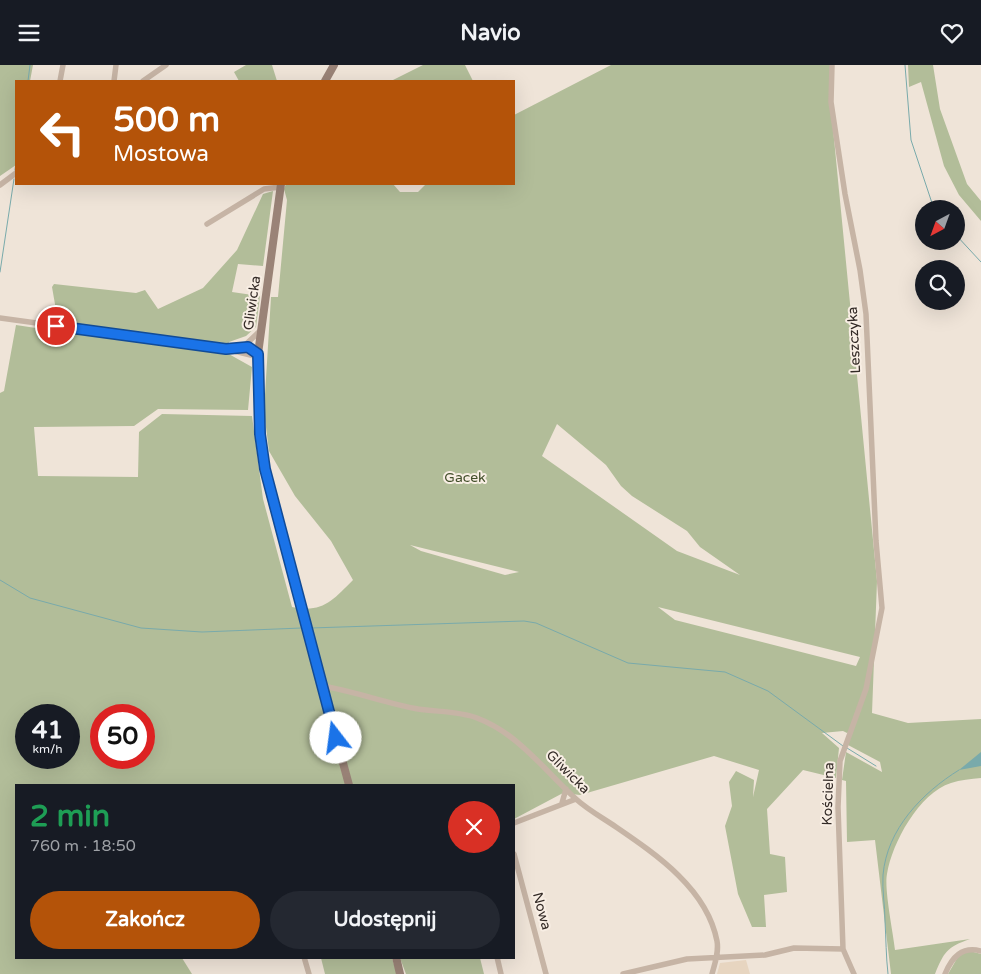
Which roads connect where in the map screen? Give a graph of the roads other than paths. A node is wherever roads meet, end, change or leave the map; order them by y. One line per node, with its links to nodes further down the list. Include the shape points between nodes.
1 (62, 65): 6 (street)
2 (116, 65): 7 (street)
3 (166, 65): 8 (street)
4 (334, 65): 9 (main road)
5 (832, 65): 19 (street, Leszczyka, via 831,102 866,314)
6 (60, 80)
7 (114, 80)
8 (144, 80)
9 (326, 80)
10 (15, 174): 11 (street)
11 (0, 185)
12 (281, 185): 13 (street, via 264,189); 15 (main road, Gliwicka)
13 (207, 224)
14 (0, 318): 17 (street)
15 (261, 331): 16 (street); 18 (main road, Gliwicka)
16 (243, 347): 17 (street); 18 (street, via 255,350)
17 (226, 349): 18 (street)
18 (258, 356): 20 (main road, Gliwicka, via 260,434 265,469)
19 (882, 616): 27 (street, Kościelna, via 866,689 844,746 838,807)
20 (322, 686): 21 (main road, Gliwicka); 22 (street, Gliwicka, via 417,709 476,717 531,753)
21 (349, 784)
22 (566, 789): 23 (street, Gliwicka); 24 (street)
23 (576, 799): 24 (street); 29 (street, Gliwicka, via 669,865 683,880 712,923 717,942)
24 (562, 803): 25 (street)
25 (515, 823)
26 (515, 858): 36 (street, Nowa)
27 (843, 949): 29 (street, via 794,948 765,955); 39 (street)
28 (981, 951): 40 (street, via 971,949 958,953)
29 (716, 957): 37 (street, via 687,959); 38 (street, Gliwicka)
30 (304, 959): 33 (street)
31 (396, 959): 34 (main road)
32 (497, 959): 35 (street)
33 (308, 974)
34 (400, 974)
35 (501, 974)
36 (546, 974)
37 (623, 974)
38 (712, 974)
39 (854, 974)
40 (945, 974)

